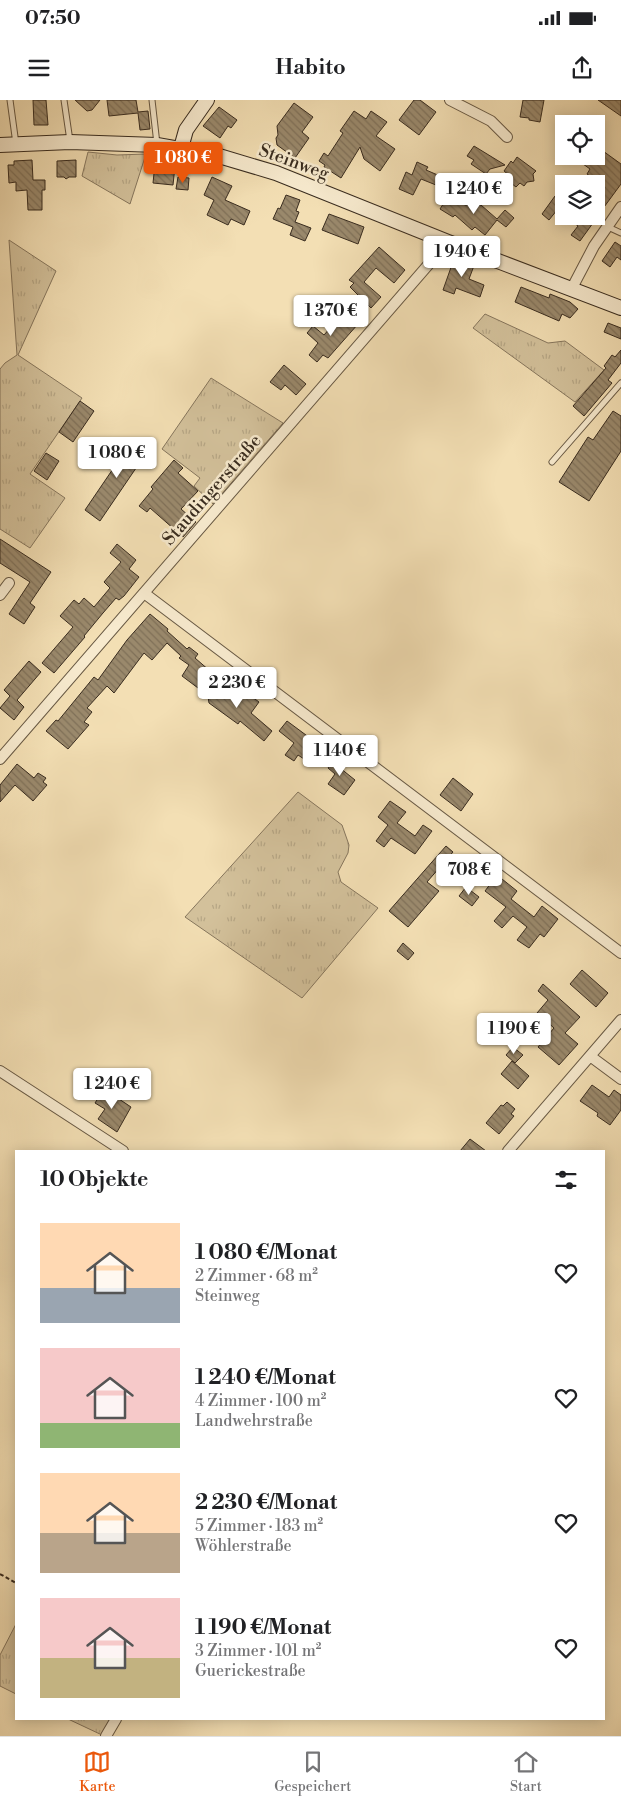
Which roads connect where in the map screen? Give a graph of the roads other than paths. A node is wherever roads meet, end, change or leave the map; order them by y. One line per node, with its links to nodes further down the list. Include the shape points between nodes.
1 (10, 100): 8 (lane)
2 (64, 100): 7 (lane)
3 (152, 100): 10 (lane)
4 (207, 100): 11 (street, via 186,130)
5 (450, 100): 6 (street, via 491,121)
6 (507, 137)
7 (70, 142): 8 (street, Steinweg); 10 (street, Steinweg)
8 (16, 144): 9 (street, Steinweg)
9 (0, 145)
10 (157, 145): 11 (street, Steinweg)
11 (181, 148): 15 (street, Steinweg, via 276,173)
12 (621, 207): 13 (street)
13 (607, 227): 14 (lane); 16 (street)
14 (621, 232)
15 (448, 242): 16 (street, Steinweg); 21 (street, Staudingerstraße)
16 (572, 288): 17 (street, Steinweg)
17 (621, 308)
18 (621, 383): 19 (lane)
19 (552, 462)
20 (9, 583): 22 (street)
21 (144, 593): 23 (street, Staudingerstraße); 24 (street)
22 (0, 595)
23 (0, 759)
24 (621, 953)
25 (621, 1020): 26 (street)
26 (590, 1056): 28 (street); 30 (street)
27 (0, 1071): 29 (street)
28 (621, 1079)
29 (121, 1150)
30 (509, 1150)
31 (115, 1720): 32 (street)
32 (106, 1736)

